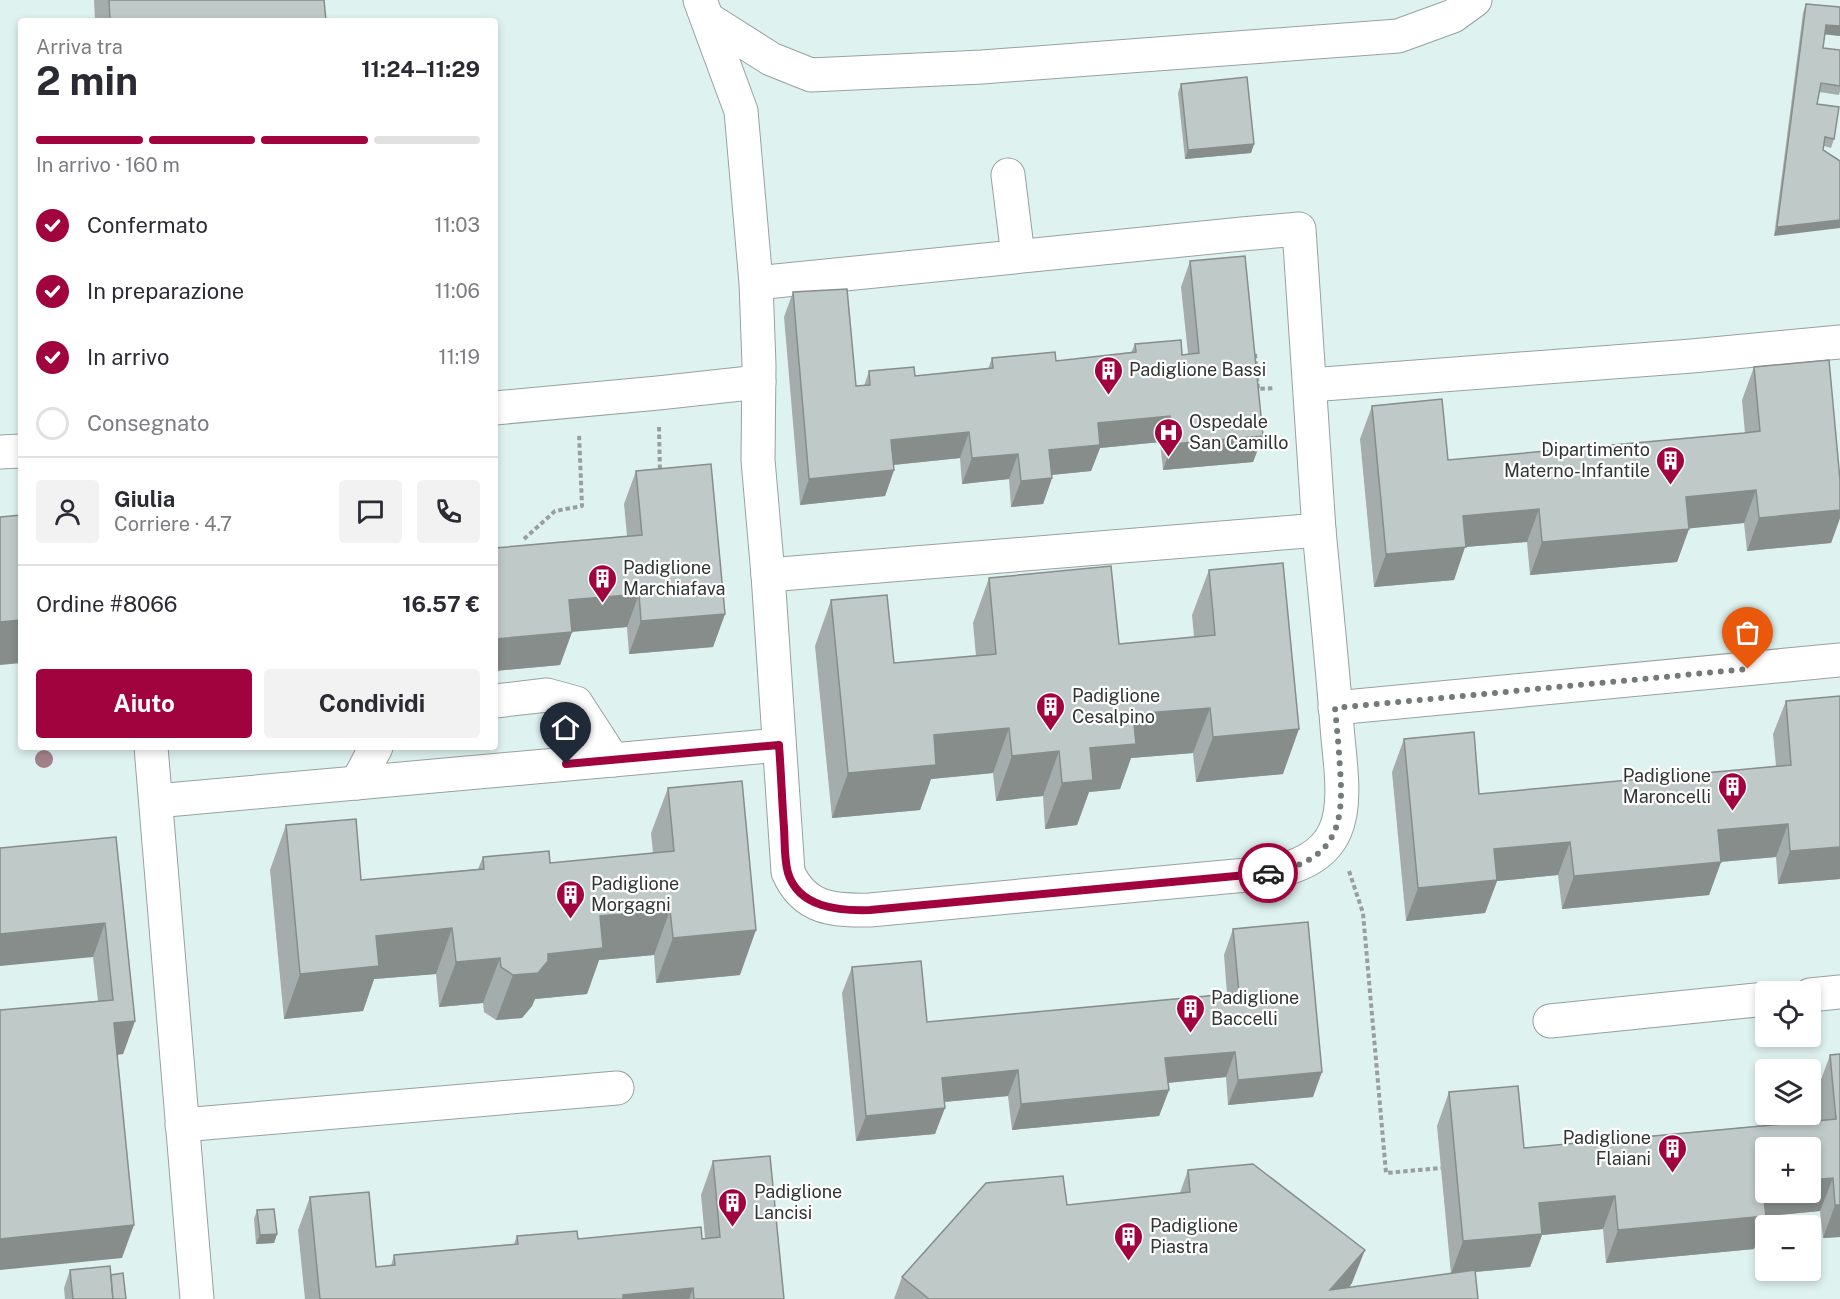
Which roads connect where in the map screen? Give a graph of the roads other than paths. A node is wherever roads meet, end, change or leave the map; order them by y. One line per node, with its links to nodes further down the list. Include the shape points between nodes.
1 (1475, 0): 2 (lane, via 1453,16 1398,36 994,66 811,75 771,59)
2 (704, 9): 5 (lane, via 741,111)
3 (1008, 175): 4 (lane)
4 (1018, 256): 5 (lane); 8 (lane, via 1299,230)
5 (756, 283): 7 (lane)
6 (1840, 342): 8 (lane)
7 (759, 382): 9 (lane); 13 (lane, via 758,460)
8 (1310, 386): 12 (lane)
9 (498, 408)
10 (18, 451): 11 (lane)
11 (0, 452)
12 (1319, 530): 13 (lane); 16 (lane)
13 (768, 575): 17 (lane)
14 (1840, 660): 16 (lane)
15 (498, 700): 20 (lane, via 547,696 576,703)
16 (1335, 708): 17 (lane, via 1342,802 1336,830 1316,855 1290,869 870,910 834,908 810,901 799,892 788,872)
17 (779, 745): 20 (lane)
18 (151, 750): 22 (lane)
19 (374, 750): 21 (lane)
20 (613, 760): 21 (lane)
21 (357, 783): 22 (lane)
22 (156, 801): 28 (lane)
23 (1840, 992): 24 (lane)
24 (1821, 994)
25 (1755, 1000): 26 (lane)
26 (1550, 1021)
27 (617, 1088): 28 (lane)
28 (182, 1125): 29 (lane)
29 (197, 1299)

